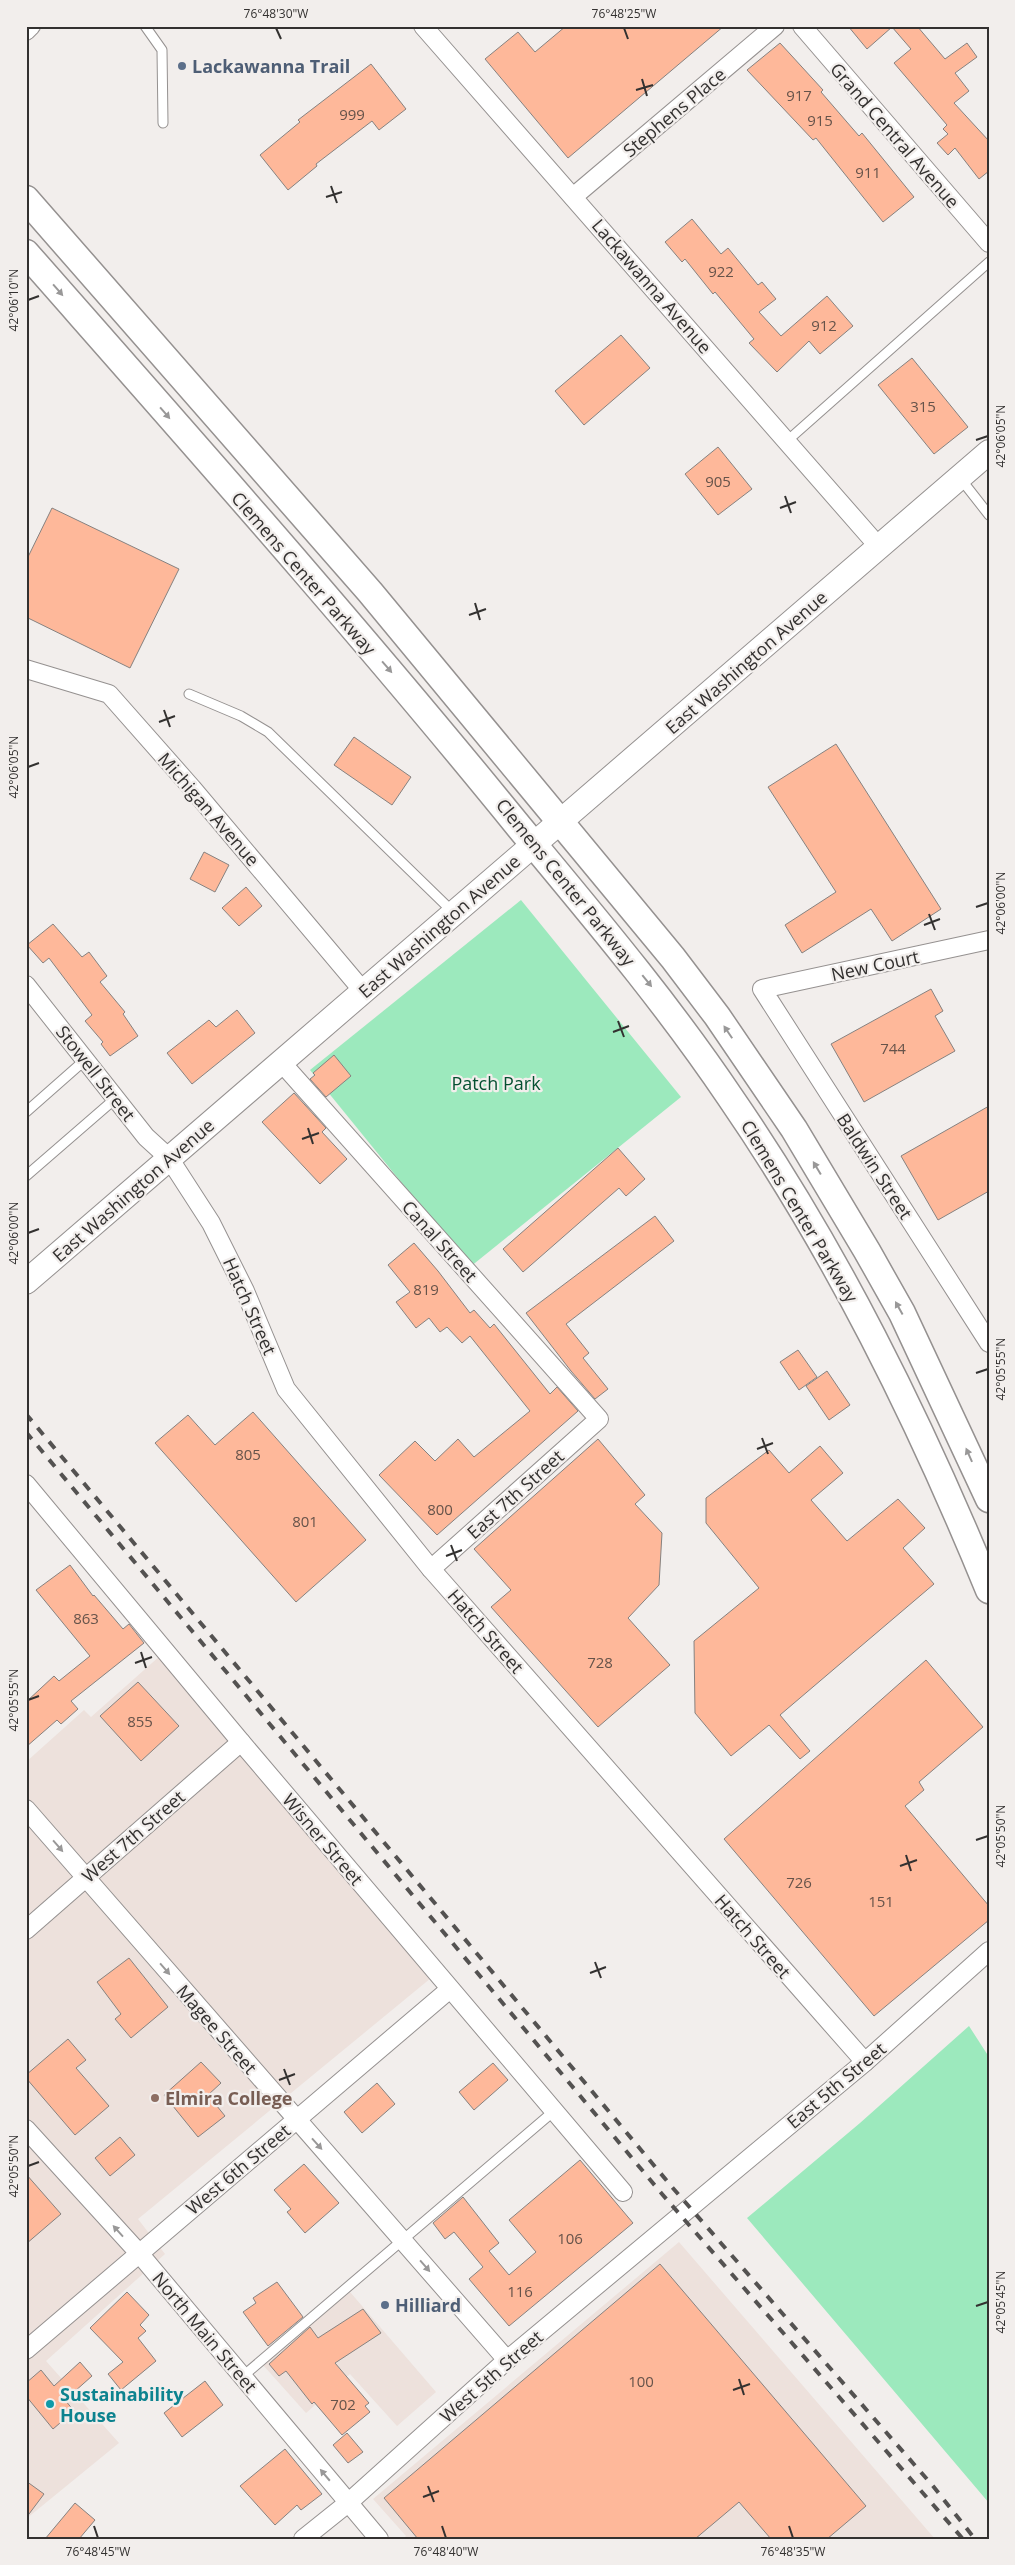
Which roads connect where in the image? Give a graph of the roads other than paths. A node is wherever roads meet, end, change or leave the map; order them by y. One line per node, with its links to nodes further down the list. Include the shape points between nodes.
1 (31, 26): 6 (street)
2 (145, 26): 7 (lane, via 162,50)
3 (423, 26): 8 (street, Lackawanna Avenue)
4 (775, 26): 8 (street, Stephens Place)
5 (802, 26): 10 (street, Grand Central Avenue)
6 (26, 31)
7 (163, 123)
8 (574, 197): 13 (street, Lackawanna Avenue)
9 (26, 199): 20 (main road, Clemens Center Parkway, via 370,592)
10 (989, 243)
11 (26, 253): 21 (main road, Clemens Center Parkway, one-way to 21, via 391,672)
12 (989, 262): 13 (lane)
13 (787, 441): 17 (street, Lackawanna Avenue)
14 (989, 452): 15 (street, East Washington Avenue)
15 (960, 477): 16 (lane); 17 (street, East Washington Avenue)
16 (989, 515)
17 (879, 547): 20 (street, East Washington Avenue)
18 (26, 669): 26 (street, Michigan Avenue, via 109,694)
19 (190, 694): 22 (lane, via 241,716 268,732)
20 (560, 822): 21 (street, East Washington Avenue); 37 (main road, Clemens Center Parkway, one-way to 20, via 902,1313 794,1129 712,1009)
21 (534, 844): 22 (street, East Washington Avenue); 39 (main road, Clemens Center Parkway, one-way to 39, via 685,1032 789,1188 842,1278 908,1404)
22 (454, 913): 26 (street, East Washington Avenue)
23 (989, 940): 24 (street, New Court)
24 (762, 989): 34 (street, Baldwin Street)
25 (28, 990): 27 (street, Stowell Street)
26 (363, 991): 28 (street, East Washington Avenue)
27 (85, 1060): 29 (street, Stowell Street); 30 (lane)
28 (281, 1062): 31 (street, East Washington Avenue); 35 (street, Canal Street)
29 (116, 1098): 31 (street, Stowell Street, via 146,1137); 32 (lane)
30 (26, 1112)
31 (169, 1158): 33 (street, East Washington Avenue); 38 (street, Hatch Street, via 211,1223 245,1291 286,1389)
32 (26, 1176)
33 (31, 1277)
34 (989, 1343)
35 (599, 1419): 38 (street, East 7th Street)
36 (26, 1484): 40 (street, Wisner Street)
37 (989, 1499)
38 (432, 1570): 46 (street, Hatch Street)
39 (989, 1590)
40 (241, 1742): 42 (street, West 7th Street); 45 (street, Wisner Street)
41 (26, 1809): 42 (street, Magee Street, one-way to 42)
42 (85, 1878): 43 (street, West 7th Street); 48 (street, Magee Street, one-way to 48)
43 (26, 1930)
44 (989, 1951): 46 (street, East 5th Street)
45 (450, 1988): 47 (street, Wisner Street); 48 (street, West 6th Street)
46 (865, 2062): 51 (street, East 5th Street)
47 (554, 2111): 50 (street, Wisner Street); 52 (lane)
48 (297, 2121): 52 (street, Magee Street, one-way to 52); 53 (street, West 6th Street)
49 (26, 2130): 53 (street, North Main Street, one-way to 49)
50 (623, 2192)
51 (680, 2214): 55 (street, West 5th Street)
52 (402, 2240): 55 (street, Magee Street, one-way to 55); 56 (lane)
53 (138, 2252): 54 (street, West 6th Street); 56 (street, North Main Street)
54 (26, 2350)
55 (507, 2360): 57 (street, West 5th Street)
56 (242, 2377): 57 (street, North Main Street, one-way to 56)
57 (348, 2503): 58 (street, West 5th Street); 59 (street, North Main Street)
58 (303, 2539)
59 (379, 2539)

